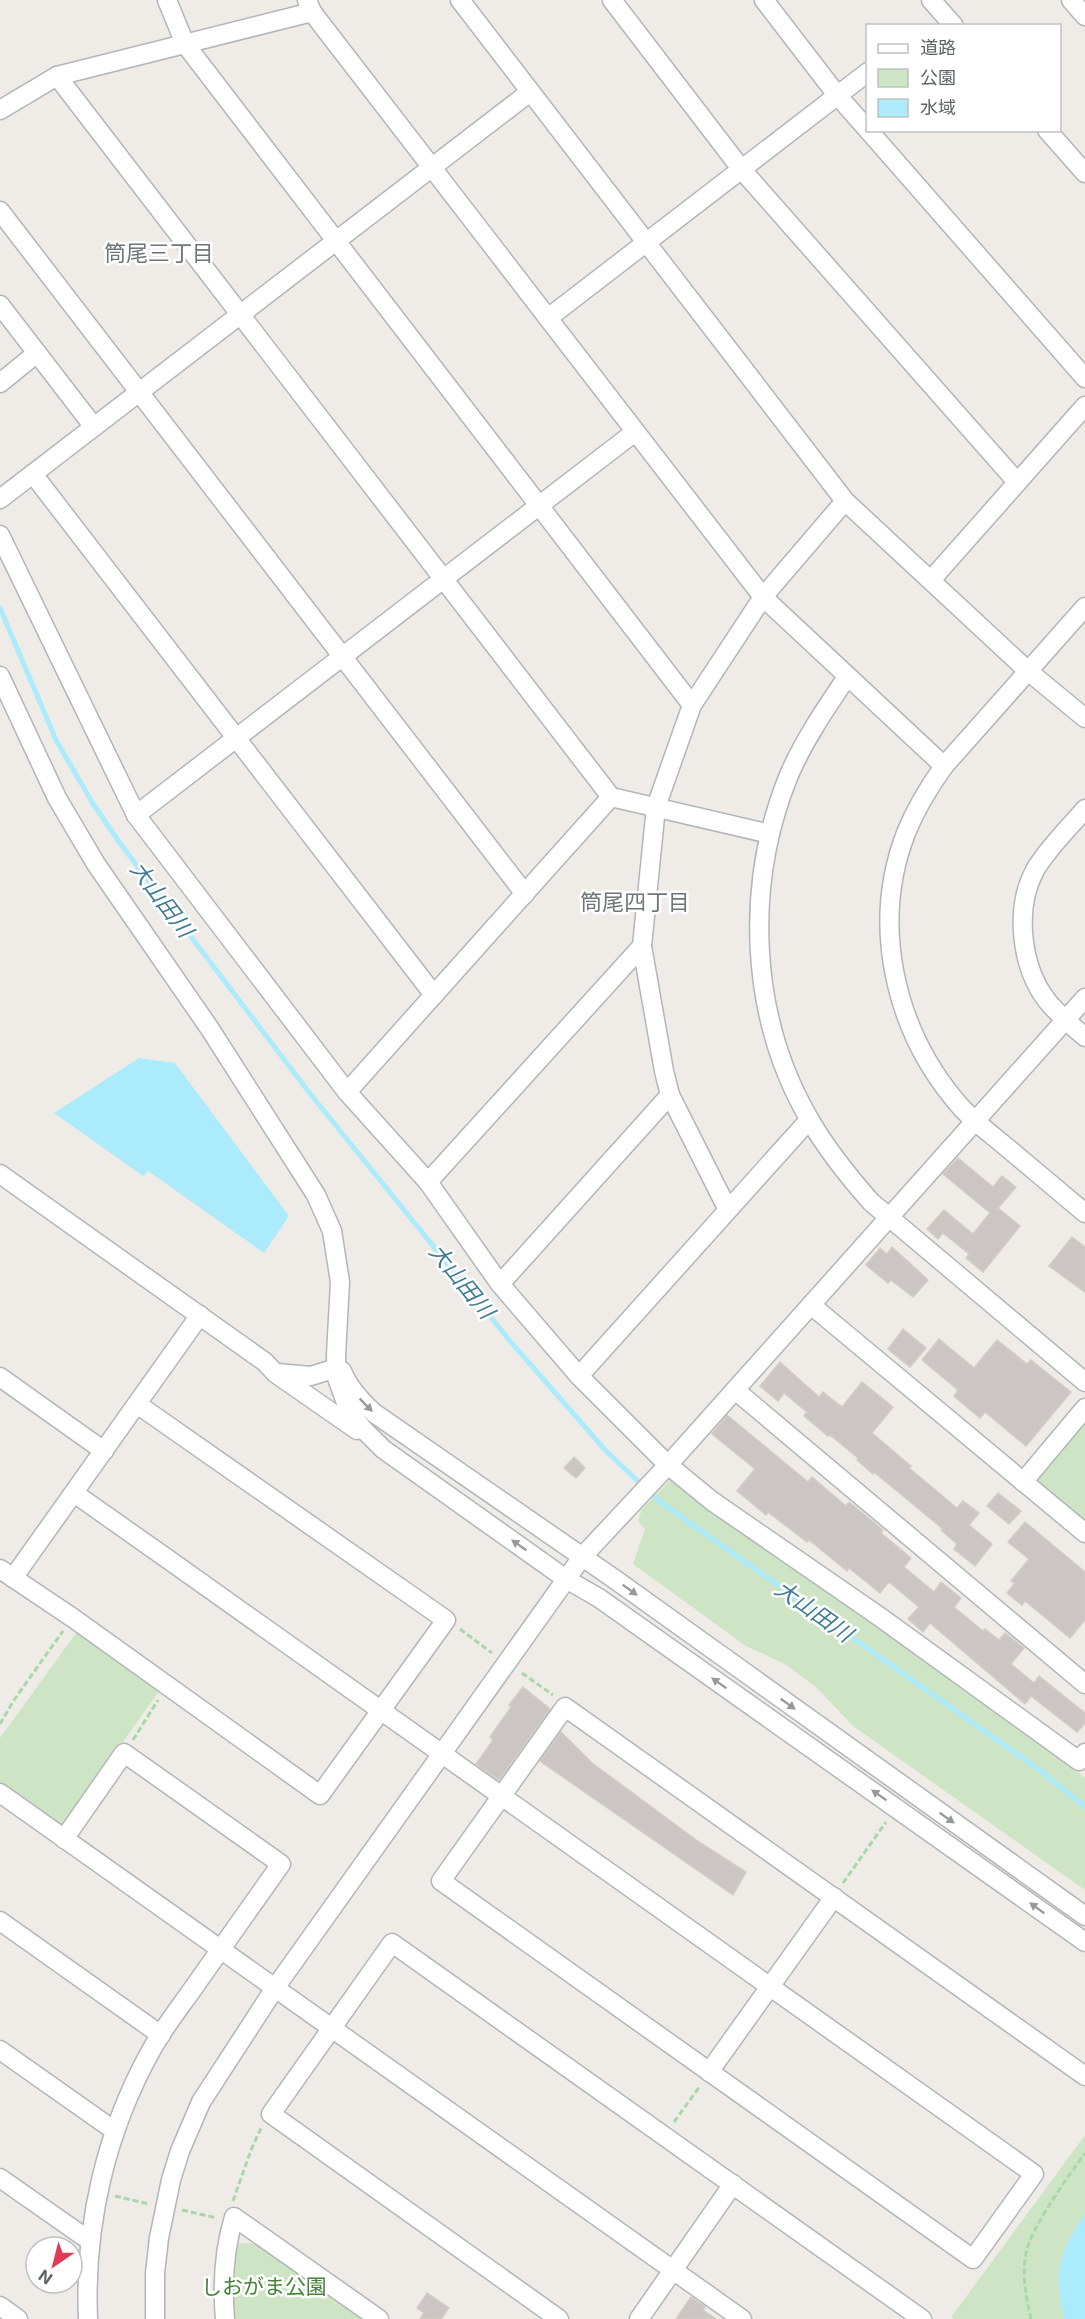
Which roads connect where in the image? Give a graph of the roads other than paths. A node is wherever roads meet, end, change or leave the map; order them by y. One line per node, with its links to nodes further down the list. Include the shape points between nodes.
1 (167, 0): 10 (street)
2 (612, 0): 20 (street)
3 (764, 0): 14 (street)
4 (931, 0): 9 (street)
5 (1071, 0): 8 (street)
6 (464, 1): 13 (street)
7 (310, 6): 10 (street); 19 (street)
8 (1085, 16)
9 (942, 22)
10 (185, 44): 12 (street); 23 (street)
11 (866, 73): 14 (street)
12 (57, 76): 15 (street); 26 (street)
13 (530, 92): 19 (street); 24 (street)
14 (837, 95): 16 (street); 20 (street)
15 (0, 110)
16 (866, 128)
17 (870, 132): 29 (street)
18 (1049, 132): 21 (street)
19 (432, 168): 23 (street); 27 (street)
20 (742, 170): 24 (street); 36 (street)
21 (1085, 173)
22 (0, 212): 31 (street)
23 (336, 242): 26 (street); 39 (street)
24 (647, 243): 27 (street); 38 (street)
25 (0, 305): 28 (street)
26 (241, 314): 31 (street); 41 (street)
27 (548, 318): 34 (street)
28 (37, 353): 30 (street); 33 (street)
29 (1085, 378)
30 (0, 382)
31 (139, 392): 33 (street); 45 (street)
32 (1085, 406): 36 (street)
33 (94, 427): 35 (street)
34 (635, 432): 39 (street); 43 (street)
35 (33, 474): 37 (street); 51 (street)
36 (1017, 483): 42 (street)
37 (0, 499)
38 (845, 501): 42 (street); 43 (street)
39 (540, 505): 41 (street); 49 (street)
40 (0, 535): 56 (street)
41 (444, 577): 45 (street); 53 (street)
42 (931, 580): 46 (street)
43 (763, 597): 48 (street); 49 (street)
44 (1085, 607): 46 (street)
45 (342, 657): 51 (street); 58 (street)
46 (1028, 671): 50 (street); 52 (street)
47 (0, 676): 76 (street, via 57,798 96,864 210,1029 316,1195 332,1231 339,1273)
48 (848, 677): 52 (street); 57 (street, via 797,757)
49 (692, 705): 54 (street)
50 (1085, 718)
51 (237, 738): 56 (street); 60 (street)
52 (944, 766): 67 (street, via 905,835 892,885 891,954 895,984 911,1029 955,1100)
53 (611, 797): 54 (street); 58 (street)
54 (656, 807): 57 (street); 59 (street)
55 (1085, 809): 62 (street, via 1034,872 1023,918 1026,951 1037,985)
56 (136, 815): 64 (street)
57 (770, 834): 66 (street, via 760,902 759,958 775,1037)
58 (525, 894): 60 (street)
59 (642, 946): 65 (street); 69 (street)
60 (434, 995): 64 (street)
61 (1085, 998): 62 (street)
62 (1065, 1020): 63 (street); 67 (street)
63 (1085, 1037)
64 (347, 1092): 69 (street)
65 (670, 1095): 70 (street); 73 (street)
66 (809, 1120): 70 (street); 72 (street, via 842,1168)
67 (976, 1121): 71 (street); 72 (street)
68 (0, 1174): 75 (street)
69 (429, 1182): 73 (street)
70 (728, 1210): 78 (street)
71 (1085, 1212)
72 (889, 1218): 74 (street); 80 (street)
73 (500, 1284): 78 (street)
74 (812, 1305): 81 (street); 87 (street)
75 (200, 1315): 77 (street); 82 (street)
76 (336, 1362): 77 (street, via 310,1376); 84 (street, via 337,1378 349,1410); 90 (street, one-way to 90, via 344,1379 374,1413)
77 (275, 1373): 84 (street)
78 (579, 1376): 86 (street)
79 (0, 1377): 85 (street)
80 (1085, 1382)
81 (735, 1390): 86 (street); 93 (street)
82 (137, 1404): 85 (street); 94 (street, via 446,1620)
83 (1085, 1408): 87 (street)
84 (384, 1449): 92 (street, one-way to 84)
85 (104, 1451): 88 (street)
86 (668, 1464): 90 (street); 96 (street, via 756,1533 1079,1761)
87 (1023, 1482): 89 (street)
88 (74, 1493): 91 (street); 94 (street)
89 (1085, 1533)
90 (582, 1557): 92 (street); 101 (street, one-way to 101)
91 (6, 1573): 94 (street, via 320,1795)
92 (566, 1579): 95 (street); 103 (street, one-way to 92, via 599,1598)
93 (1085, 1684)
94 (382, 1710): 95 (street)
95 (442, 1753): 98 (street); 106 (street)
96 (1085, 1753)
97 (0, 1793): 99 (street)
98 (501, 1796): 100 (street, via 565,1707); 105 (street); 110 (street, via 441,1881)
99 (64, 1839): 104 (street); 104 (street, via 124,1753 281,1864)
100 (834, 1897): 105 (street); 111 (street)
101 (1085, 1916)
102 (0, 1921): 108 (street)
103 (1085, 1942)
104 (221, 1949): 106 (street); 108 (street)
105 (770, 1987): 110 (street); 110 (street, via 1034,2174 973,2259)
106 (275, 1988): 107 (street); 120 (street, via 201,2102 180,2151 159,2238)
107 (332, 2028): 114 (street, via 392,1943); 116 (street); 123 (street, via 271,2114)
108 (161, 2035): 112 (street, via 137,2077)
109 (0, 2050): 112 (street)
110 (710, 2072)
111 (1085, 2076)
112 (115, 2131): 115 (street)
113 (0, 2178): 115 (street)
114 (734, 2184): 116 (street); 126 (street)
115 (90, 2241): 119 (street)
116 (673, 2270): 124 (street); 125 (street)
117 (0, 2306): 118 (street)
118 (18, 2319)
119 (88, 2319)
120 (155, 2319)
121 (225, 2319): 122 (street, via 225,2259 234,2219)
122 (380, 2319)
123 (559, 2319)
124 (639, 2319)
125 (742, 2319)
126 (922, 2319)

